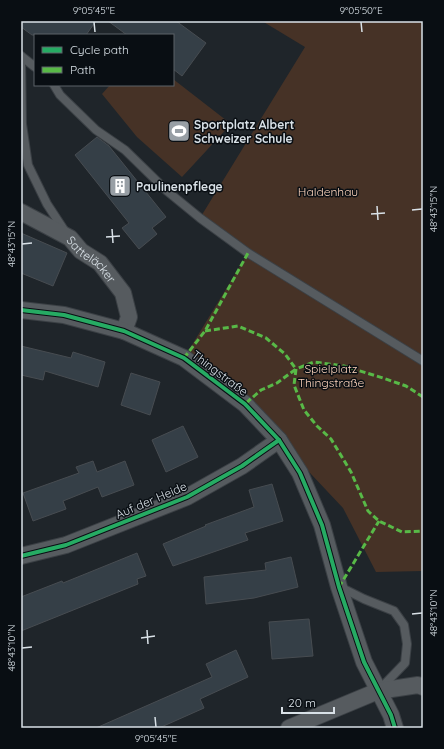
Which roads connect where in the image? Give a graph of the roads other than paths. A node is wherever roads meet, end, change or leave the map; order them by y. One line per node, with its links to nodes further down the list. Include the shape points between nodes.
1 (34, 65): 4 (lane, via 21,56 22,124 28,165 47,204)
2 (55, 86): 7 (lane, via 60,95 96,130 125,150 167,191 200,218 248,253)
3 (21, 212): 4 (street, Satteläcker)
4 (70, 238): 6 (street, Satteläcker, via 81,251 100,264 123,293 129,317)
5 (21, 310): 6 (street, Thingstraße, via 64,315)
6 (124, 331): 8 (street, Thingstraße, via 184,358 245,404)
7 (423, 361)
8 (279, 440): 9 (street, Auf der Heide, via 242,466 187,497 66,545); 10 (street, Thingstraße, via 300,473 322,525)
9 (21, 556)
10 (339, 587): 12 (street, Thingstraße, via 364,662); 12 (lane, via 394,612 404,625 407,644 404,664)
11 (423, 687): 12 (street, via 418,685)
12 (378, 691): 13 (street); 14 (street, Thingstraße)
13 (289, 728)
14 (395, 728)

